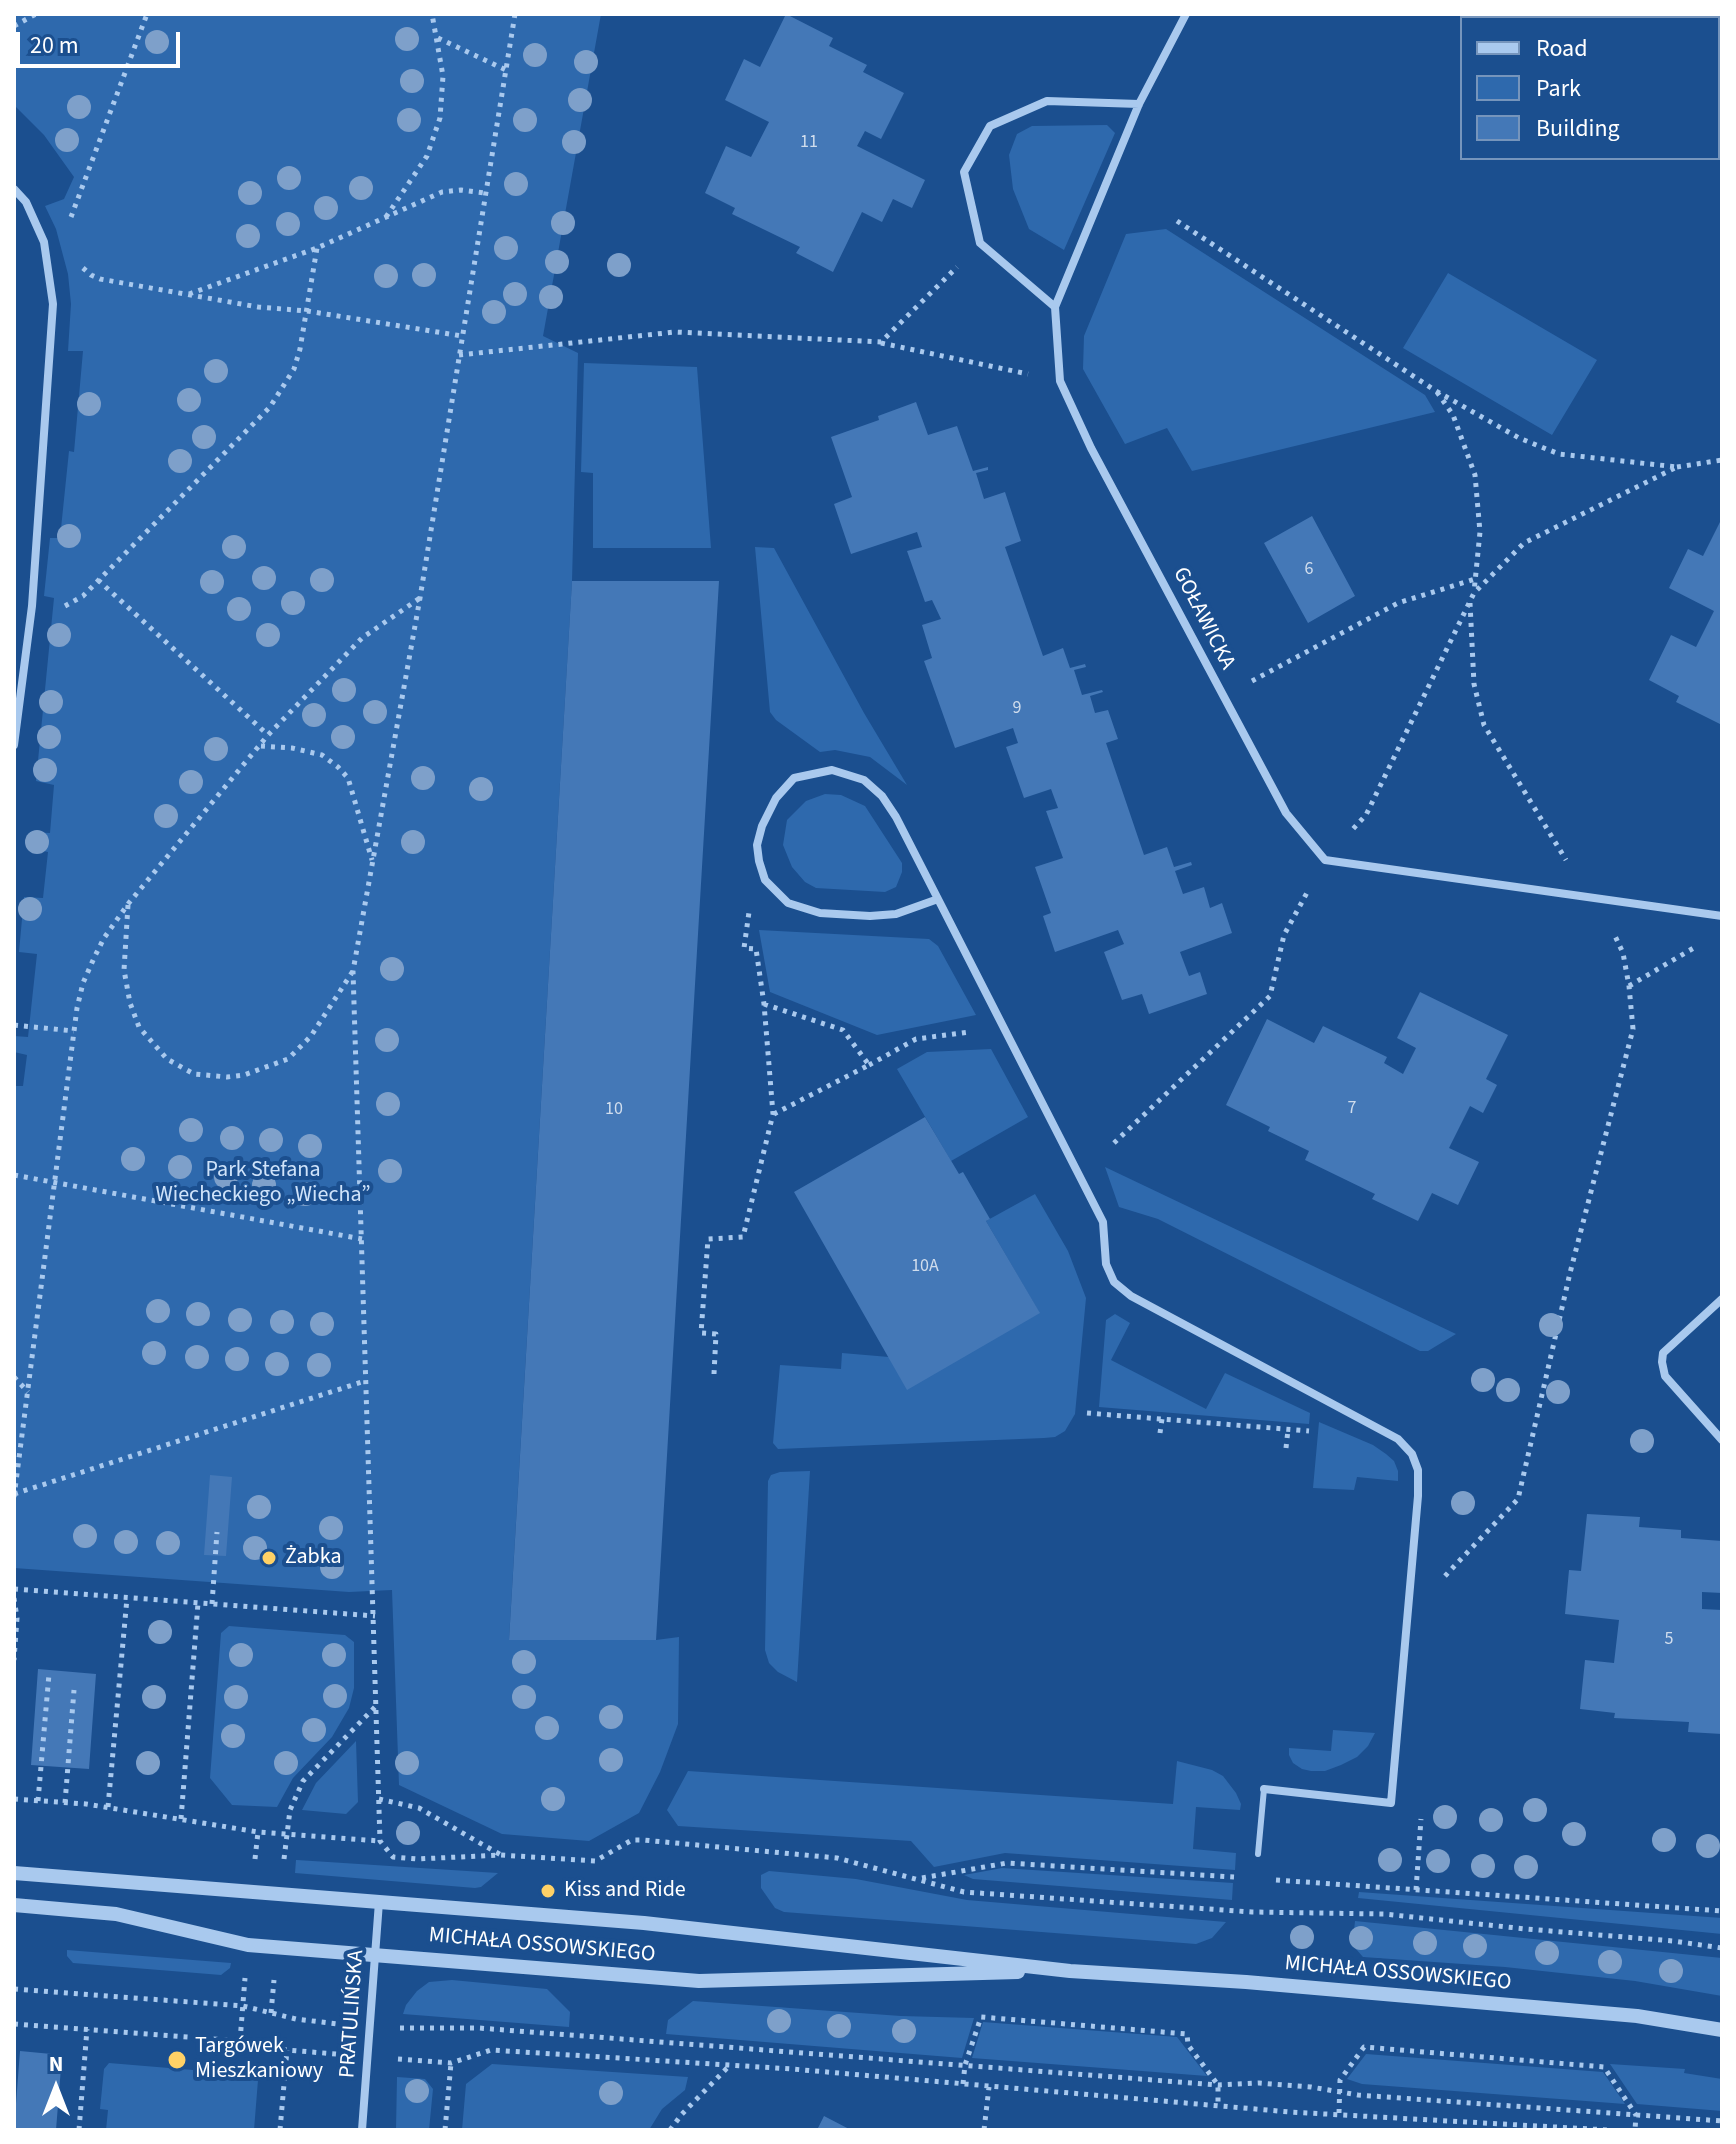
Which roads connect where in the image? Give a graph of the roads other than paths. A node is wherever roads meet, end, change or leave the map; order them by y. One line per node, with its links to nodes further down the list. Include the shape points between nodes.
1 (1186, 14): 2 (street, GOŁAWICKA)
2 (1139, 104): 4 (street, GOŁAWICKA); 4 (street, via 1047,101 990,126 964,172 980,243)
3 (14, 189): 5 (street, via 26,202 44,242 53,304 32,606)
4 (1055, 307): 7 (street, GOŁAWICKA, via 1060,381 1091,448 1286,813 1325,860)
5 (14, 745)
6 (938, 899): 6 (street, via 896,817 864,780 832,770 809,774 794,778 776,798 757,845 765,880 788,903 820,913 870,916 896,914); 10 (street, via 1103,1222 1106,1264 1114,1282 1131,1296 1398,1439 1418,1470 1391,1803)
7 (1722, 916)
8 (1722, 1299): 9 (street, via 1663,1353 1662,1362 1665,1376)
9 (1722, 1440)
10 (1264, 1789): 11 (lane)
11 (1258, 1854)
12 (14, 1873): 13 (street, MICHAŁA OSSOWSKIEGO)
13 (379, 1901): 15 (street, PRATULIŃSKA); 16 (street, MICHAŁA OSSOWSKIEGO, via 644,1923)
14 (14, 1905): 15 (street, MICHAŁA OSSOWSKIEGO, via 116,1914 248,1945)
15 (375, 1954): 16 (street, MICHAŁA OSSOWSKIEGO, via 699,1981); 18 (street, PRATULIŃSKA)
16 (1070, 1971): 17 (street, MICHAŁA OSSOWSKIEGO, via 1607,2014)
17 (1722, 2030)
18 (362, 2130)

